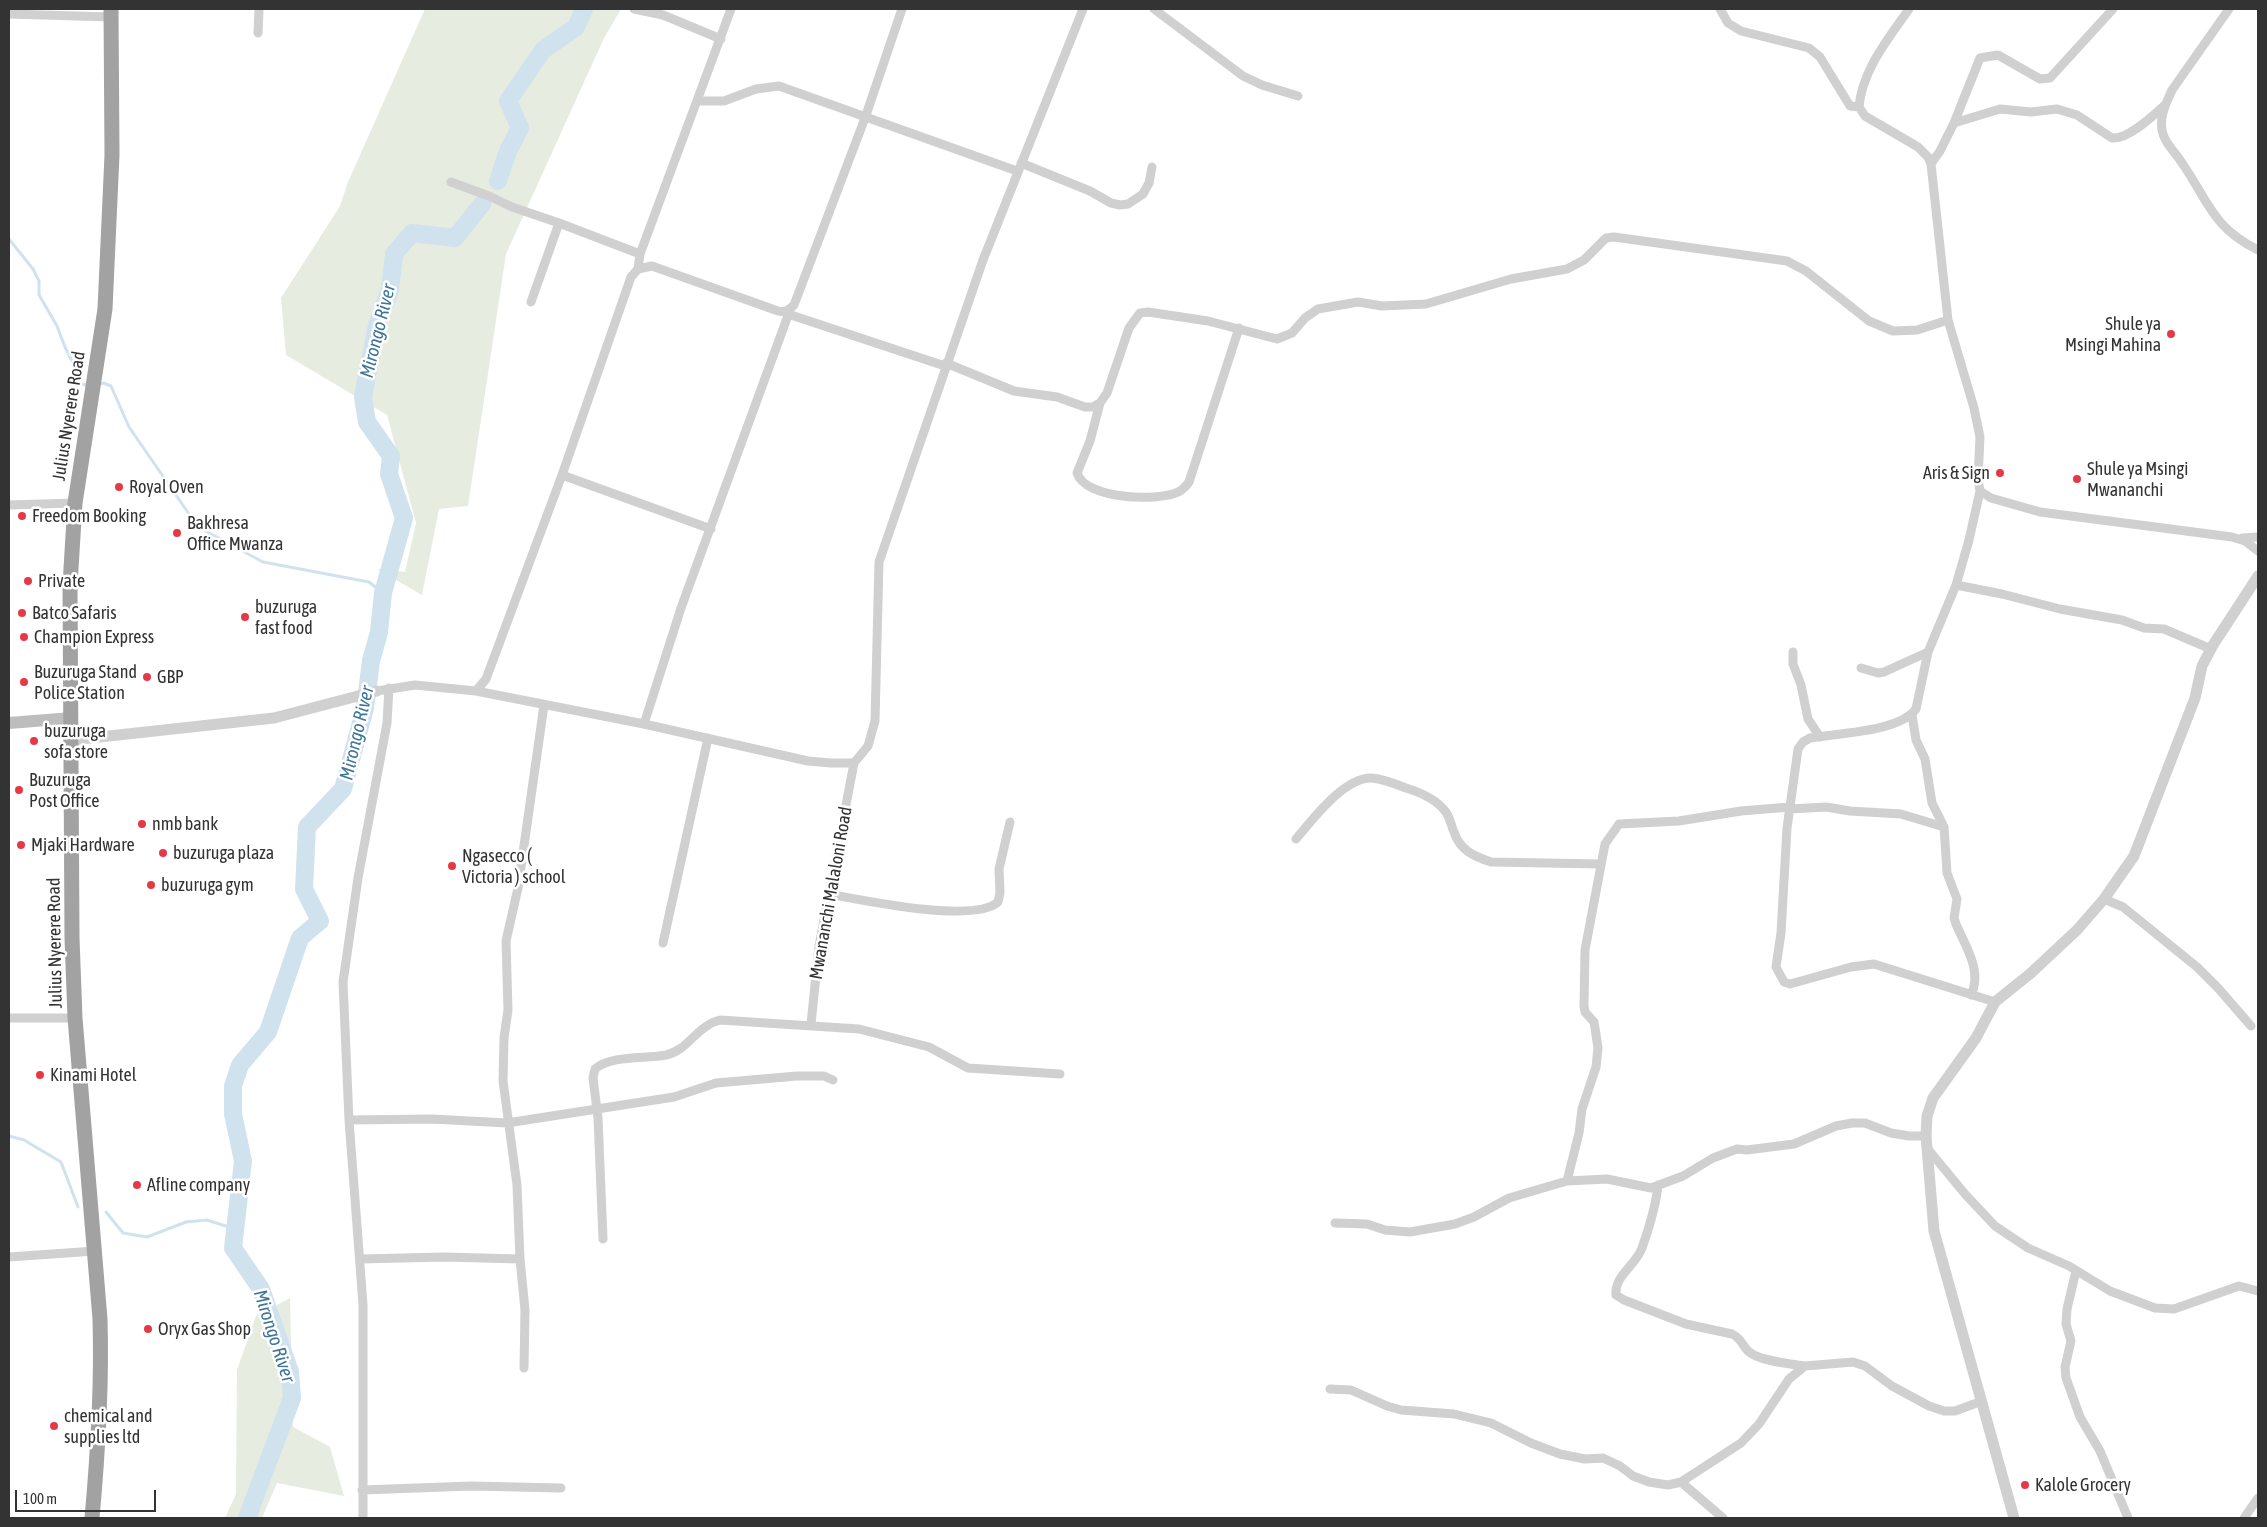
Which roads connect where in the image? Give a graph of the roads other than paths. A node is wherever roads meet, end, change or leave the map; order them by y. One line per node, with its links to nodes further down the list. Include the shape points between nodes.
1 (259, 9): 14 (street)
2 (634, 9): 15 (street, via 663,15)
3 (731, 9): 15 (street)
4 (902, 9): 20 (street)
5 (1083, 9): 23 (street)
6 (1154, 9): 16 (street, via 1243,76)
7 (1720, 9): 19 (street, via 1728,23 1741,31 1809,48 1827,68 1846,102)
8 (1909, 9): 19 (street, via 1878,54 1866,80)
9 (2113, 9): 21 (street, via 2050,78 2040,79 1998,54 1980,58)
10 (2229, 9): 18 (street)
11 (87, 13): 12 (street); 13 (street)
12 (111, 13): 38 (highway, Julius Nyerere Road, via 110,228 105,309)
13 (9, 14)
14 (258, 33)
15 (721, 39): 17 (street)
16 (1298, 96)
17 (698, 101): 20 (street, via 724,101 756,89 779,86); 28 (street)
18 (2165, 104): 21 (street, via 2145,122 2118,138 2112,138 2077,115 2058,109 2024,112 2000,109); 27 (street, via 2163,134 2169,145 2217,220 2242,242)
19 (1859, 107): 22 (street, via 1864,116 1918,147)
20 (865, 118): 23 (street); 31 (street, via 799,295)
21 (1954, 123): 22 (street)
22 (1931, 164): 32 (street)
23 (1019, 167): 24 (street, via 1090,191 1120,205 1128,204 1143,194); 34 (street)
24 (1152, 167)
25 (451, 182): 26 (street)
26 (559, 223): 28 (street); 30 (street)
27 (2258, 250)
28 (640, 254): 29 (street)
29 (638, 269): 31 (street, via 652,266 778,311); 36 (street, via 631,277)
30 (531, 302)
31 (789, 312): 34 (street); 40 (street)
32 (1948, 320): 33 (street, via 1917,330 1893,331 1869,321 1806,271 1787,261 1622,237 1606,238 1584,260 1566,269 1510,279 1426,304 1382,306 1358,302 1318,310 1305,318 1292,333 1277,339); 37 (street, via 1980,437)
33 (1239, 328): 35 (street, via 1154,313 1140,314 1129,328); 35 (street, via 1189,482 1176,494 1118,496 1087,487 1081,482 1077,474)
34 (945, 365): 35 (street, via 1014,391 1057,397 1085,407); 61 (street, via 879,562 875,721 868,746)
35 (1100, 403)
36 (562, 475): 40 (street); 52 (street, via 486,679)
37 (1980, 491): 41 (street, via 1991,498 2040,512); 45 (street)
38 (75, 503): 39 (street); 55 (highway, Julius Nyerere Road, via 70,585)
39 (9, 505)
40 (712, 529): 57 (street, via 681,608)
41 (2232, 537): 42 (street); 43 (street, via 2254,546)
42 (2258, 537)
43 (2258, 551)
44 (2258, 576): 46 (street)
45 (1956, 586): 46 (street, via 2122,620 2144,628 2164,629); 48 (street)
46 (2211, 649): 68 (street, via 2202,666 2195,698 2134,856)
47 (1793, 652): 58 (street, via 1793,664 1808,719)
48 (1928, 652): 49 (street, via 1884,672); 54 (street)
49 (1861, 668)
50 (389, 688): 51 (street); 52 (street, via 415,685); 79 (street, via 387,722 343,982)
51 (377, 691): 60 (street, via 274,718)
52 (476, 691): 53 (street)
53 (544, 705): 57 (street); 80 (street, via 518,888 506,941 508,1010 502,1070)
54 (1912, 715): 58 (street, via 1880,728); 64 (street, via 1916,740 1926,759 1932,803)
55 (72, 718): 56 (main road); 60 (highway, Julius Nyerere Road)
56 (9, 723)
57 (644, 724): 59 (street)
58 (1820, 737): 62 (street, via 1803,742 1798,749)
59 (708, 738): 61 (street, via 808,760); 69 (street)
60 (72, 740): 73 (highway, Julius Nyerere Road)
61 (854, 763): 67 (street, Mwananchi Malaloni Road)
62 (1790, 808): 64 (street, via 1901,814); 66 (street, via 1741,811 1679,822 1618,824 1604,844); 70 (street, via 1776,967 1784,982 1790,984 1844,968 1874,964)
63 (1010, 822): 67 (street, via 999,869 998,902 986,909 917,909)
64 (1944, 826): 70 (street, via 1947,873 1957,900 1956,924 1973,962 1975,986)
65 (1296, 840): 66 (street, via 1335,796 1361,780 1372,778 1421,793 1438,804 1445,811 1463,849 1478,858 1490,862)
66 (1601, 864): 82 (street, via 1585,950 1584,1006 1595,1028 1596,1067 1582,1109)
67 (828, 894): 74 (street, Mwananchi Malaloni Road)
68 (2104, 899): 71 (street, via 2031,973); 75 (street, via 2123,907 2197,967)
69 (663, 943)
70 (1971, 995): 71 (street)
71 (1994, 1002): 81 (street, via 1976,1038 1933,1098 1927,1116)
72 (9, 1018): 73 (street)
73 (75, 1018): 86 (highway, Julius Nyerere Road)
74 (811, 1024): 76 (street, via 859,1029 929,1046 968,1068); 78 (street, via 720,1020 700,1028 683,1047 666,1055 607,1062 595,1069 592,1078)
75 (2251, 1026)
76 (1060, 1074)
77 (834, 1080): 78 (street, via 824,1076 797,1076 716,1083 674,1097)
78 (597, 1109): 80 (street); 85 (street)
79 (349, 1120): 80 (street); 89 (street)
80 (507, 1123): 88 (street, via 517,1186)
81 (1926, 1142): 83 (street, via 1865,1123 1852,1123 1836,1126 1794,1144 1732,1151 1712,1158 1684,1176); 90 (street, via 1965,1194 1995,1226 2028,1248); 95 (street, via 1934,1231)
82 (1567, 1181): 83 (street, via 1607,1179 1651,1188); 84 (street, via 1509,1198 1455,1224 1421,1231 1399,1232 1367,1224)
83 (1658, 1185): 92 (street, via 1642,1249 1616,1286 1616,1295 1686,1324 1732,1334 1754,1355)
84 (1335, 1223)
85 (603, 1239)
86 (95, 1251): 87 (street); 100 (highway, Julius Nyerere Road, via 102,1366)
87 (9, 1257)
88 (520, 1259): 89 (street); 93 (street, via 525,1310)
89 (360, 1260): 98 (street, via 363,1305)
90 (2076, 1271): 91 (street, via 2110,1290 2155,1308 2174,1309 2239,1286); 104 (street, via 2067,1310 2066,1324 2071,1341 2066,1378 2080,1417 2100,1451)
91 (2258, 1291)
92 (1806, 1366): 95 (street, via 1853,1362 1865,1366 1892,1386 1929,1406 1944,1410 1956,1411); 96 (street, via 1789,1379 1759,1424 1741,1443)
93 (524, 1368)
94 (1330, 1389): 96 (street, via 1351,1390 1402,1410 1454,1414 1491,1423 1531,1444 1560,1454 1585,1460 1603,1458 1649,1482 1668,1485)
95 (1982, 1401): 103 (street)
96 (1681, 1482): 102 (street)
97 (561, 1488): 98 (street, via 471,1486)
98 (362, 1490): 101 (street)
99 (2258, 1498): 105 (street)
100 (92, 1518)
101 (362, 1518)
102 (1724, 1518)
103 (2014, 1518)
104 (2128, 1518)
105 (2244, 1518)

